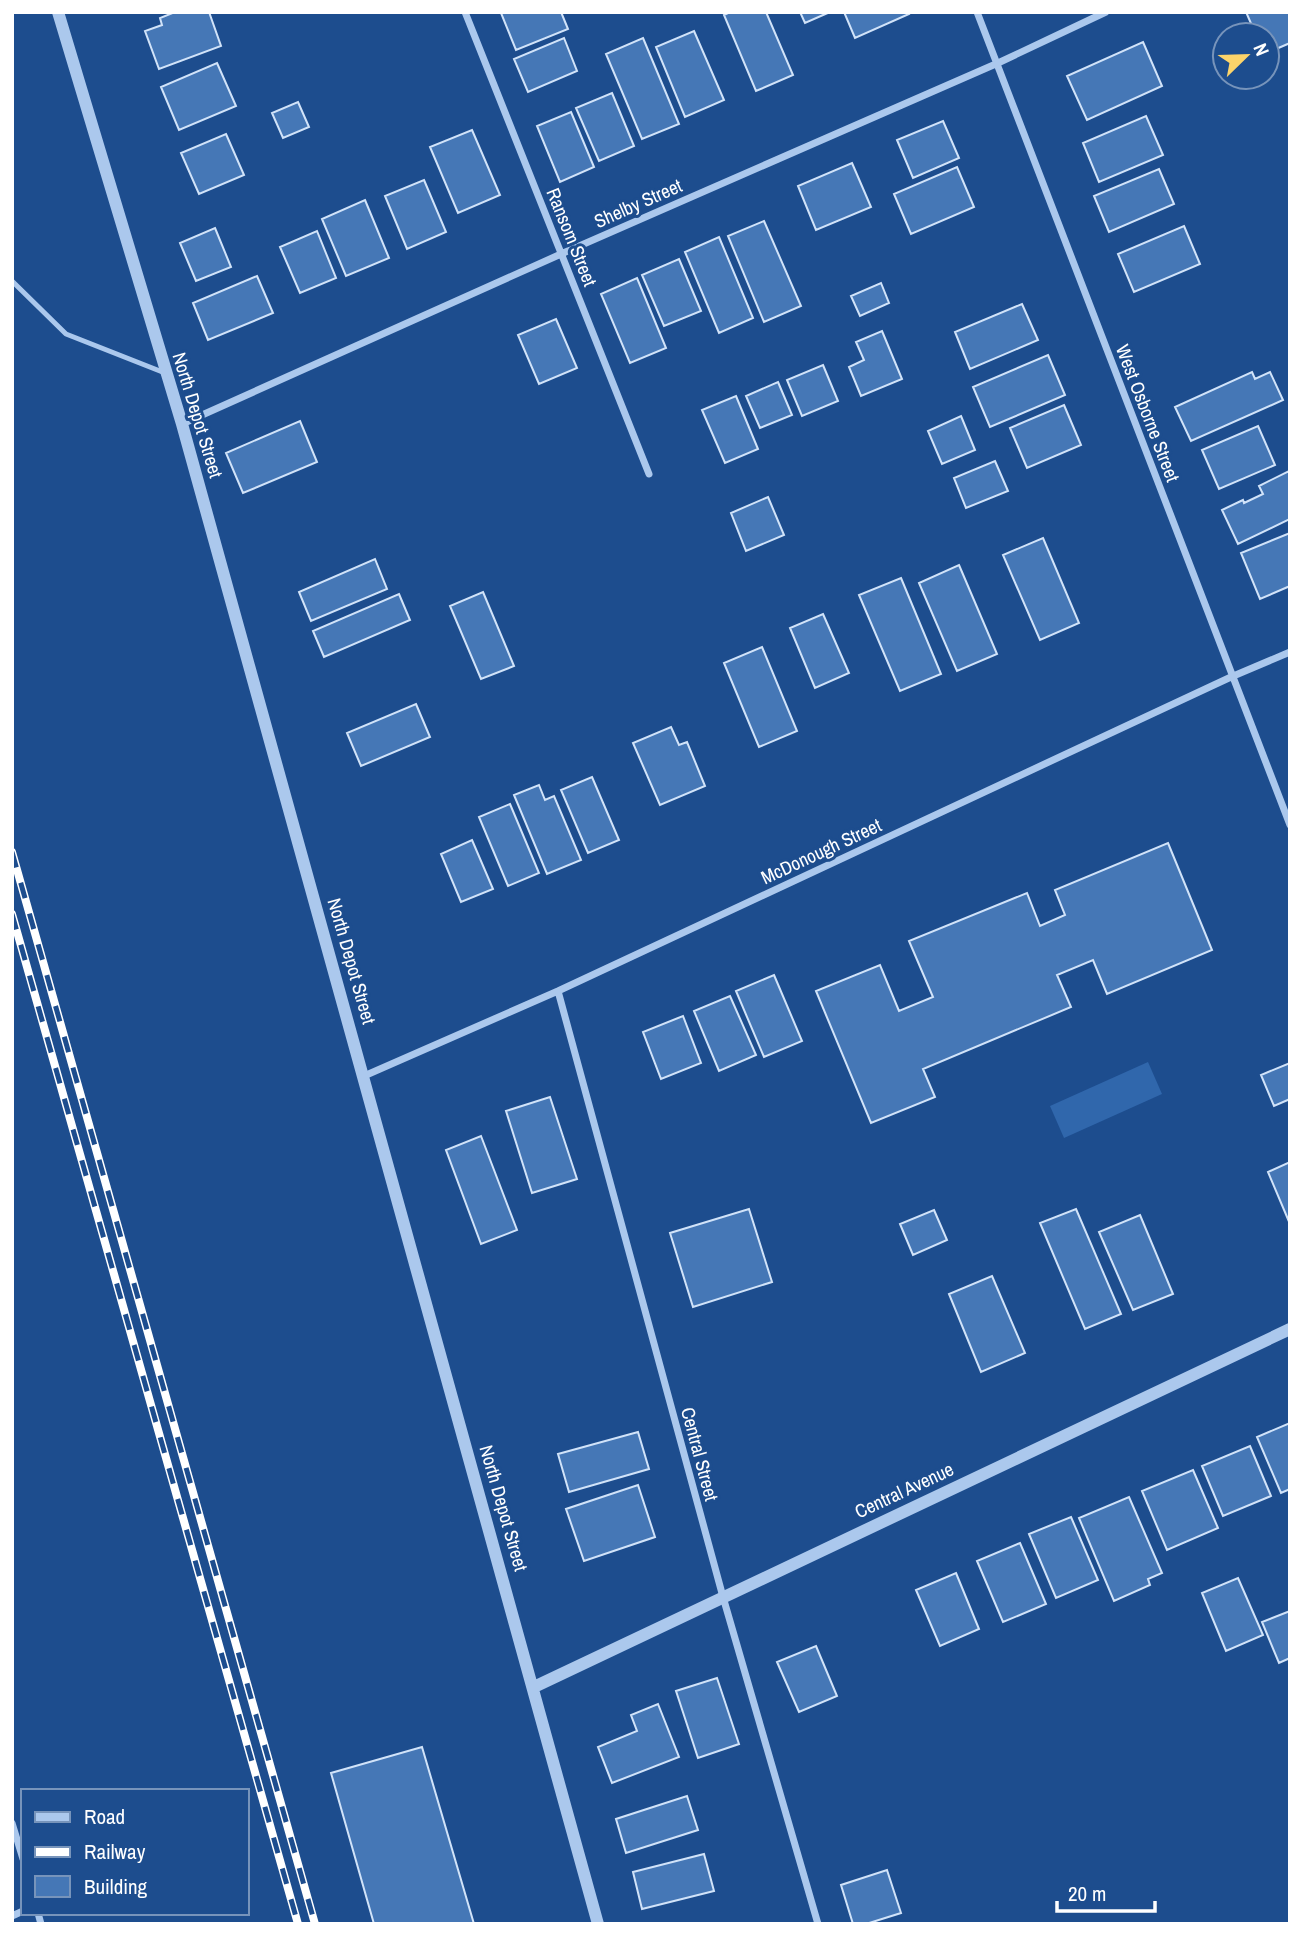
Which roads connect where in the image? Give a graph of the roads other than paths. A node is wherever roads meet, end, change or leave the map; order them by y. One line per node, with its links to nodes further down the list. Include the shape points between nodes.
1 (58, 12): 8 (street, North Depot Street)
2 (465, 12): 6 (street, Ransom Street)
3 (978, 12): 5 (street, West Osborne Street)
4 (1106, 12): 5 (street, Shelby Street)
5 (998, 63): 6 (street, Shelby Street); 12 (street, West Osborne Street)
6 (561, 254): 9 (street, Shelby Street); 10 (street, Ransom Street)
7 (12, 281): 8 (lane, via 66,334)
8 (165, 373): 9 (street, North Depot Street)
9 (182, 424): 15 (street, North Depot Street)
10 (649, 474)
11 (1290, 652): 12 (street, McDonough Street)
12 (1231, 677): 13 (street, West Osborne Street); 14 (street, McDonough Street)
13 (1290, 825)
14 (558, 990): 15 (street, McDonough Street); 17 (street, Central Street)
15 (363, 1076): 18 (street, North Depot Street)
16 (1290, 1329): 17 (street, Central Avenue)
17 (723, 1597): 18 (street, Central Avenue); 22 (street, Central Street)
18 (534, 1687): 21 (street, North Depot Street)
19 (12, 1823): 20 (street)
20 (21, 1852)
21 (598, 1924)
22 (818, 1924)

